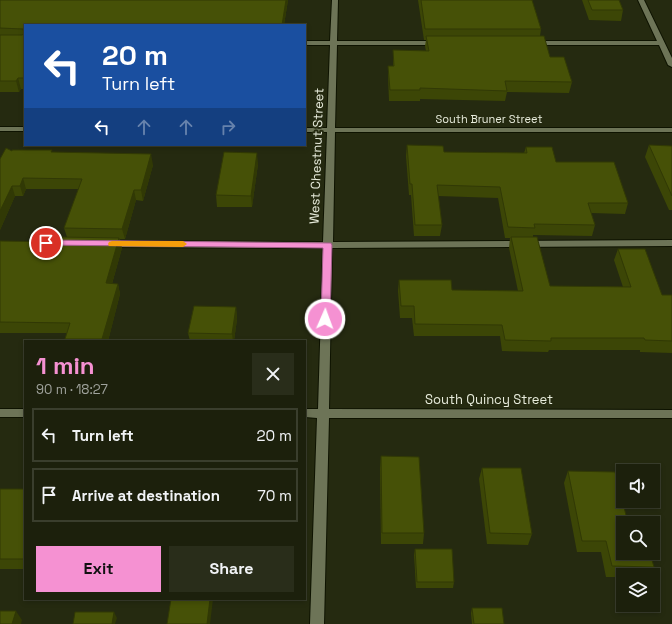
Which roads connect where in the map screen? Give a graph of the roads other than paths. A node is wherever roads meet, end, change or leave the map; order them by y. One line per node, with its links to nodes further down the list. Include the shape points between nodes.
1 (335, 0): 4 (street, West Chestnut Street)
2 (641, 0): 7 (street)
3 (306, 43): 4 (street)
4 (334, 43): 5 (street); 12 (street, West Chestnut Street)
5 (448, 43)
6 (527, 43): 7 (street)
7 (660, 43): 8 (street)
8 (672, 65)
9 (0, 129): 10 (street)
10 (24, 129)
11 (306, 130): 12 (street, South Bruner Street)
12 (331, 130): 13 (street, South Bruner Street); 16 (street, West Chestnut Street)
13 (672, 130)
14 (672, 243): 16 (street)
15 (101, 244): 16 (street)
16 (328, 245): 20 (street, West Chestnut Street)
17 (0, 413): 18 (street)
18 (24, 413)
19 (306, 413): 20 (street, South Quincy Street)
20 (323, 413): 21 (street, South Quincy Street); 22 (street, West Chestnut Street)
21 (672, 414)
22 (318, 624)

